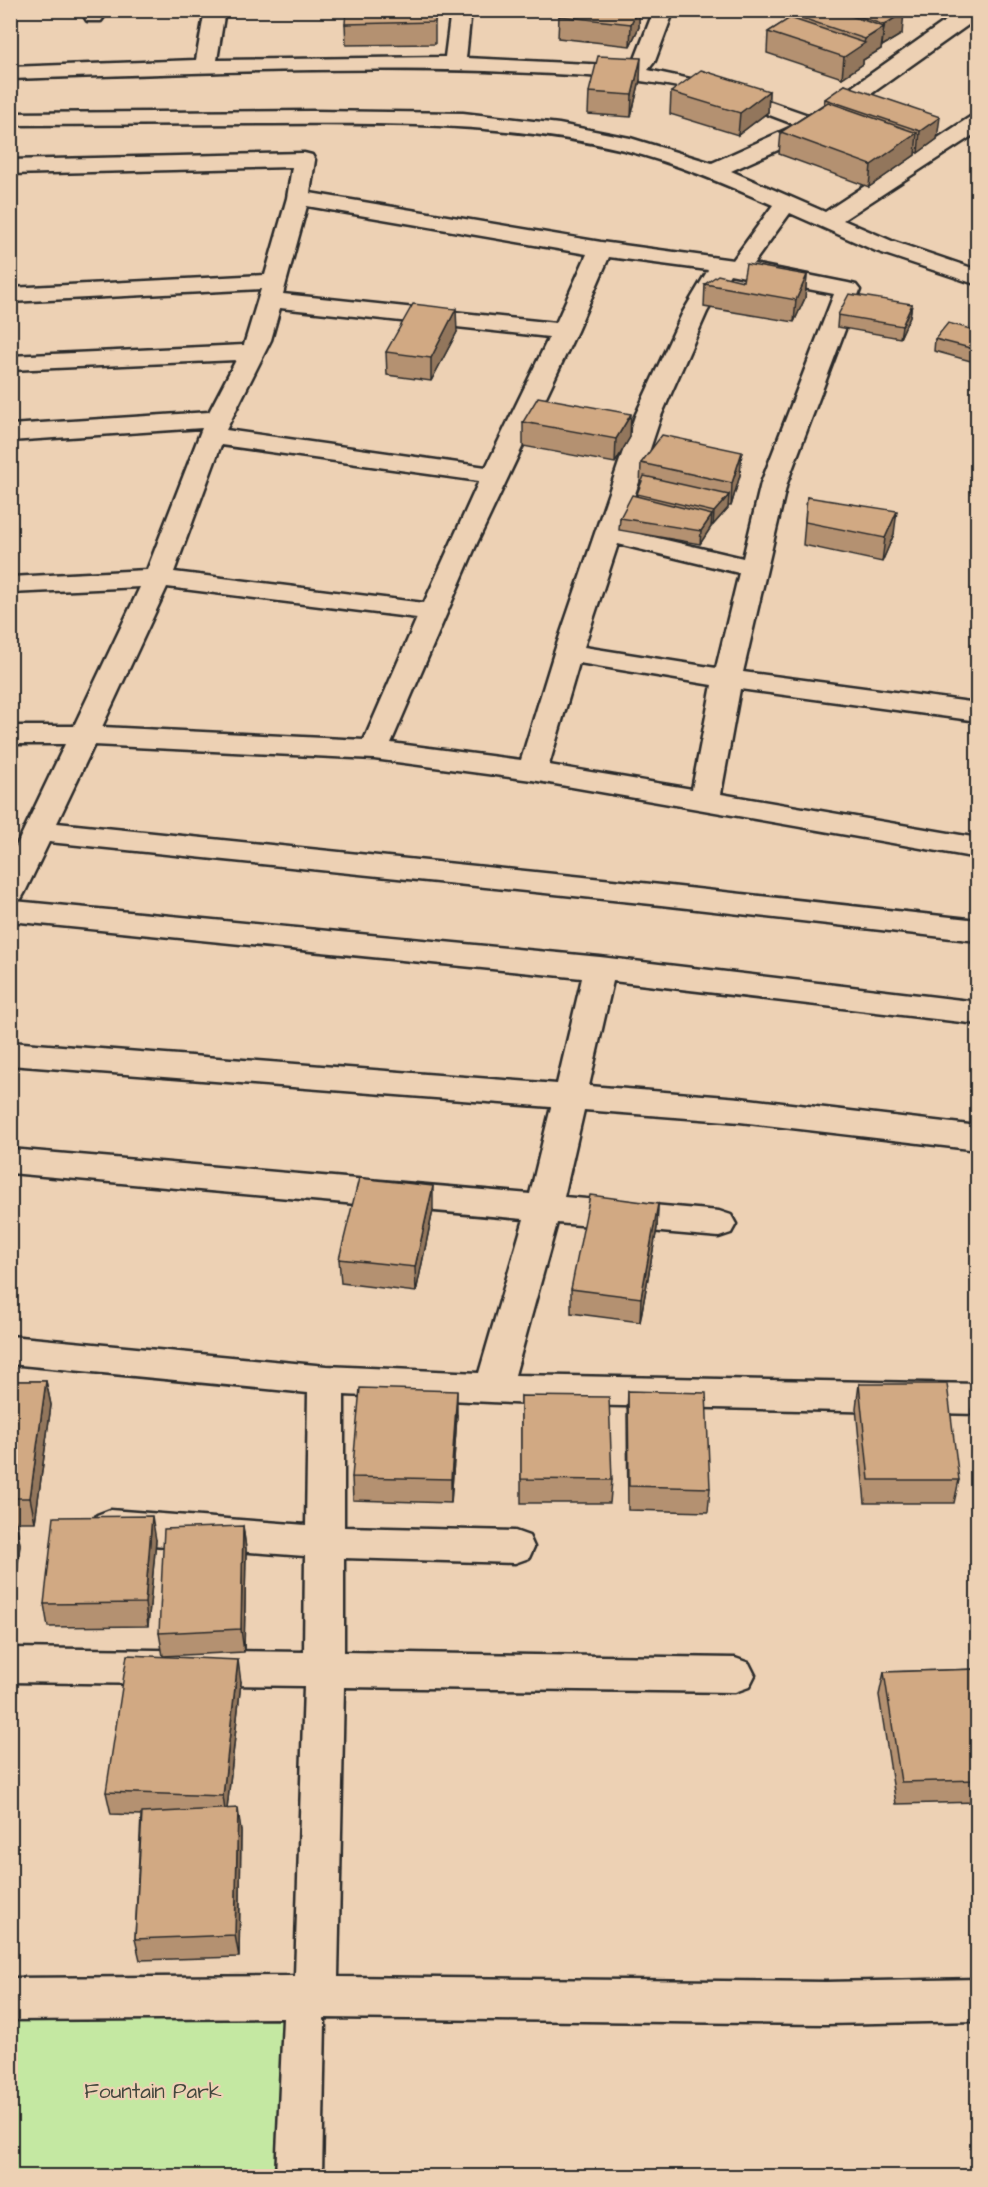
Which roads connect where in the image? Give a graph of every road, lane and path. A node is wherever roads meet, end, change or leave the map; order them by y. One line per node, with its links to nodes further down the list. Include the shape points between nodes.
1 (215, 10): 6 (street)
2 (461, 10): 5 (street)
3 (664, 10): 7 (street, via 645,61 629,71)
4 (972, 12): 11 (street)
5 (455, 64): 6 (street); 7 (street)
6 (205, 67): 8 (street)
7 (611, 71): 11 (street, via 690,83)
8 (10, 73)
9 (10, 119): 13 (street, via 463,119 630,145)
10 (978, 122): 16 (street)
11 (813, 124): 13 (street)
12 (10, 167): 14 (street, via 303,160)
13 (713, 171): 15 (street)
14 (297, 198): 17 (street); 20 (street)
15 (786, 203): 16 (street); 18 (street)
16 (827, 220): 19 (street, via 884,246)
17 (601, 249): 18 (street); 22 (street)
18 (731, 267): 28 (street, via 696,312 669,367); 29 (street, via 848,290 774,483)
19 (978, 278)
20 (273, 291): 21 (street); 22 (street); 23 (street)
21 (10, 295)
22 (565, 331): 27 (street)
23 (252, 352): 24 (street); 25 (street)
24 (10, 363)
25 (215, 428): 26 (street); 27 (street); 30 (street)
26 (10, 433)
27 (494, 476): 32 (street)
28 (608, 534): 29 (street); 33 (street)
29 (753, 568): 34 (street)
30 (158, 578): 31 (street); 32 (street); 37 (street)
31 (10, 585)
32 (433, 612): 38 (street)
33 (568, 653): 34 (street); 39 (street)
34 (728, 679): 35 (street); 40 (street)
35 (978, 712)
36 (10, 735): 37 (street)
37 (85, 735): 38 (street); 41 (street)
38 (374, 750): 39 (street)
39 (532, 771): 40 (street)
40 (705, 799): 42 (street)
41 (41, 831): 43 (street); 45 (street, via 661,894)
42 (977, 846)
43 (10, 892)
44 (10, 911): 46 (street)
45 (978, 931)
46 (600, 968): 47 (street); 49 (street)
47 (978, 1013)
48 (10, 1053): 49 (street)
49 (570, 1097): 50 (street, via 740,1110); 52 (street)
50 (978, 1138)
51 (10, 1161): 52 (street)
52 (544, 1209): 53 (street); 56 (street)
53 (719, 1224)
54 (10, 1350): 55 (street)
55 (326, 1380): 56 (street); 59 (street)
56 (493, 1388): 57 (street)
57 (978, 1399)
58 (88, 1524): 59 (street)
59 (325, 1542): 60 (street); 62 (street)
60 (515, 1547)
61 (10, 1665): 62 (street)
62 (322, 1668): 63 (street); 66 (street, via 323,1758)
63 (735, 1675)
64 (10, 1999): 66 (street)
65 (978, 2000): 66 (street)
66 (310, 2010): 67 (street)
67 (299, 2176)

